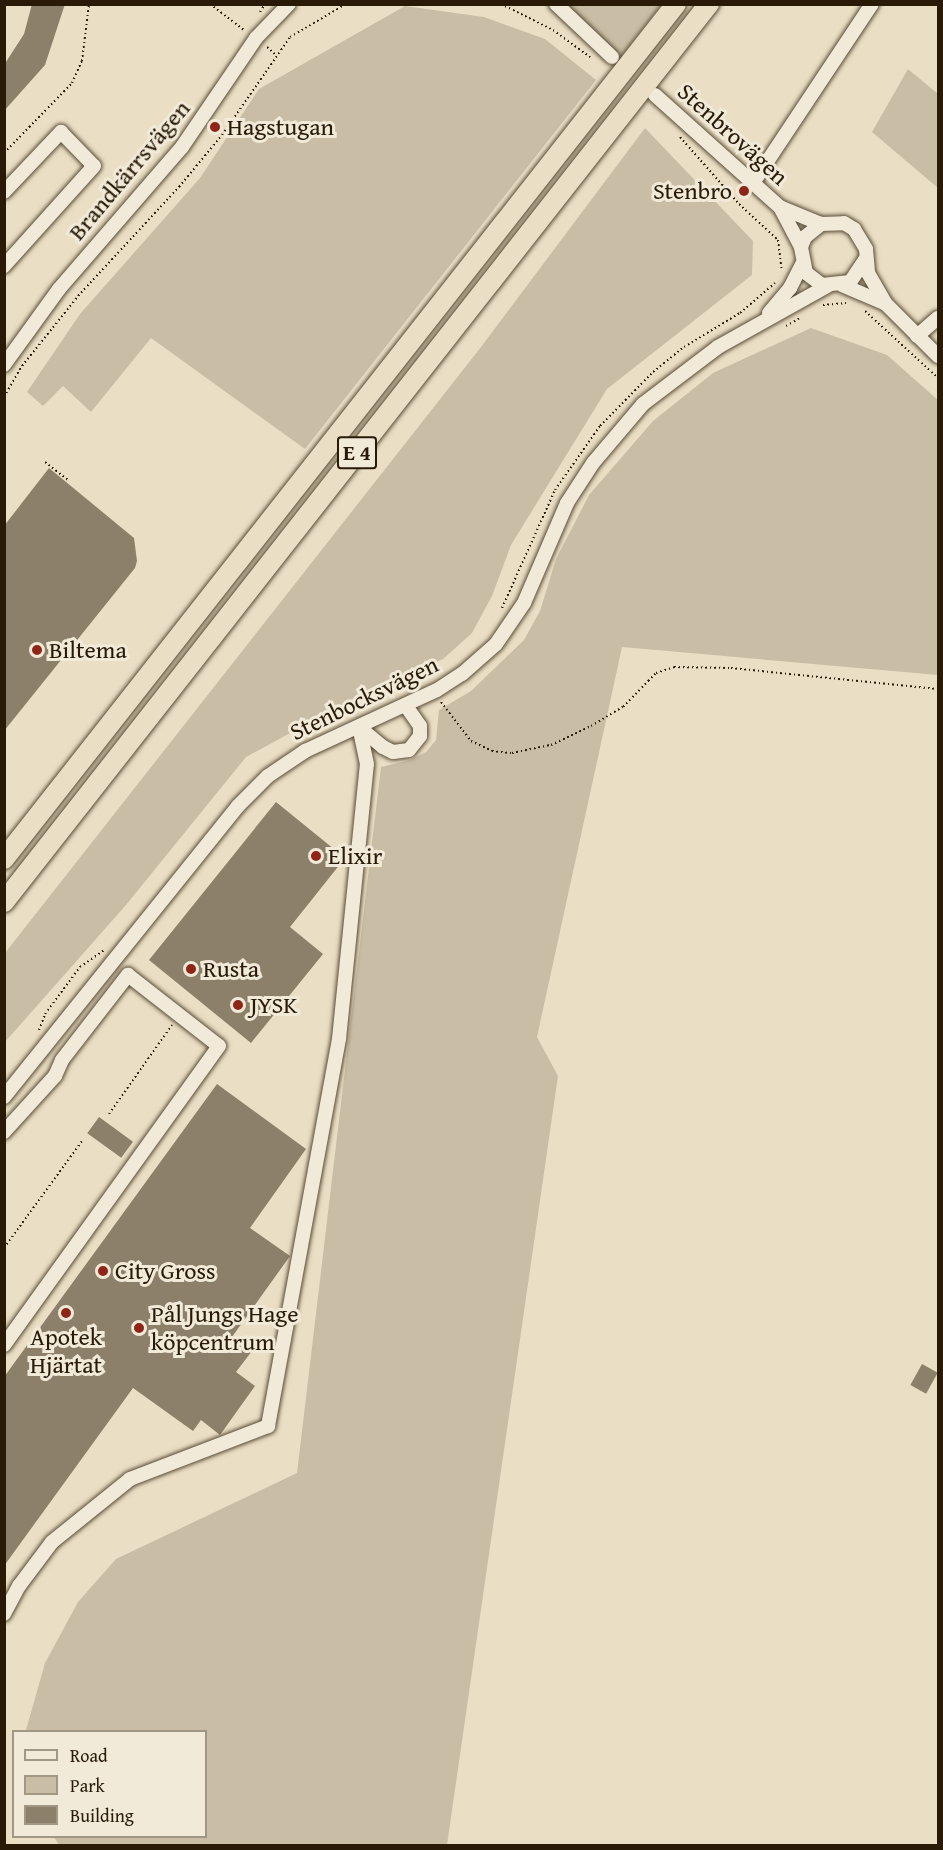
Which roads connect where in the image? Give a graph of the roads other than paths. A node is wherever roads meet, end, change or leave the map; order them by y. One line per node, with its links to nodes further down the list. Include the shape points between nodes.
1 (289, 4): 23 (street, Brandkärrsvägen, via 256,38 182,147 59,289)
2 (555, 4): 6 (street)
3 (676, 4): 26 (highway, E 4)
4 (709, 4): 27 (highway, E 4)
5 (872, 4): 8 (street)
6 (612, 57)
7 (655, 95): 8 (street, Stenbrovägen)
8 (753, 183): 10 (street, Stenbrovägen)
9 (4, 192): 15 (street, via 61,132 94,166)
10 (780, 207): 11 (street, Stenbrovägen); 12 (street, Stenbrovägen)
11 (821, 224): 12 (street, via 805,237); 13 (street, Stenbrovägen, via 844,223 854,229 866,249)
12 (801, 247): 14 (street, Stenbrovägen)
13 (865, 260): 16 (street, via 857,276); 18 (street, Stenbrovägen)
14 (802, 264): 17 (street, via 813,280); 20 (street, Stenbocksvägen, via 790,288)
15 (4, 266)
16 (842, 285): 17 (street, Stenbrovägen); 18 (street, Stenbrovägen)
17 (827, 286): 20 (street, Stenbocksvägen)
18 (886, 304): 21 (street, Stenbrovägen)
19 (939, 318): 21 (street)
20 (762, 321): 24 (street, Stenbocksvägen, via 679,373 616,432 567,503 511,625 483,657 434,692)
21 (917, 336): 22 (street, Stenbrovägen)
22 (939, 356)
23 (4, 365)
24 (406, 706): 25 (street, Stenbocksvägen); 25 (street, via 420,726 420,736 409,750 393,752)
25 (359, 727): 28 (street, Stenbocksvägen, via 287,763 250,793); 33 (street, via 367,764 339,1039 268,1426 129,1479 52,1542 19,1586)
26 (4, 859)
27 (4, 902)
28 (23, 1073): 29 (street); 30 (street, Stenbocksvägen)
29 (44, 1089): 31 (street); 32 (street, via 128,975 219,1046)
30 (4, 1097)
31 (4, 1132)
32 (4, 1345)
33 (4, 1614)

